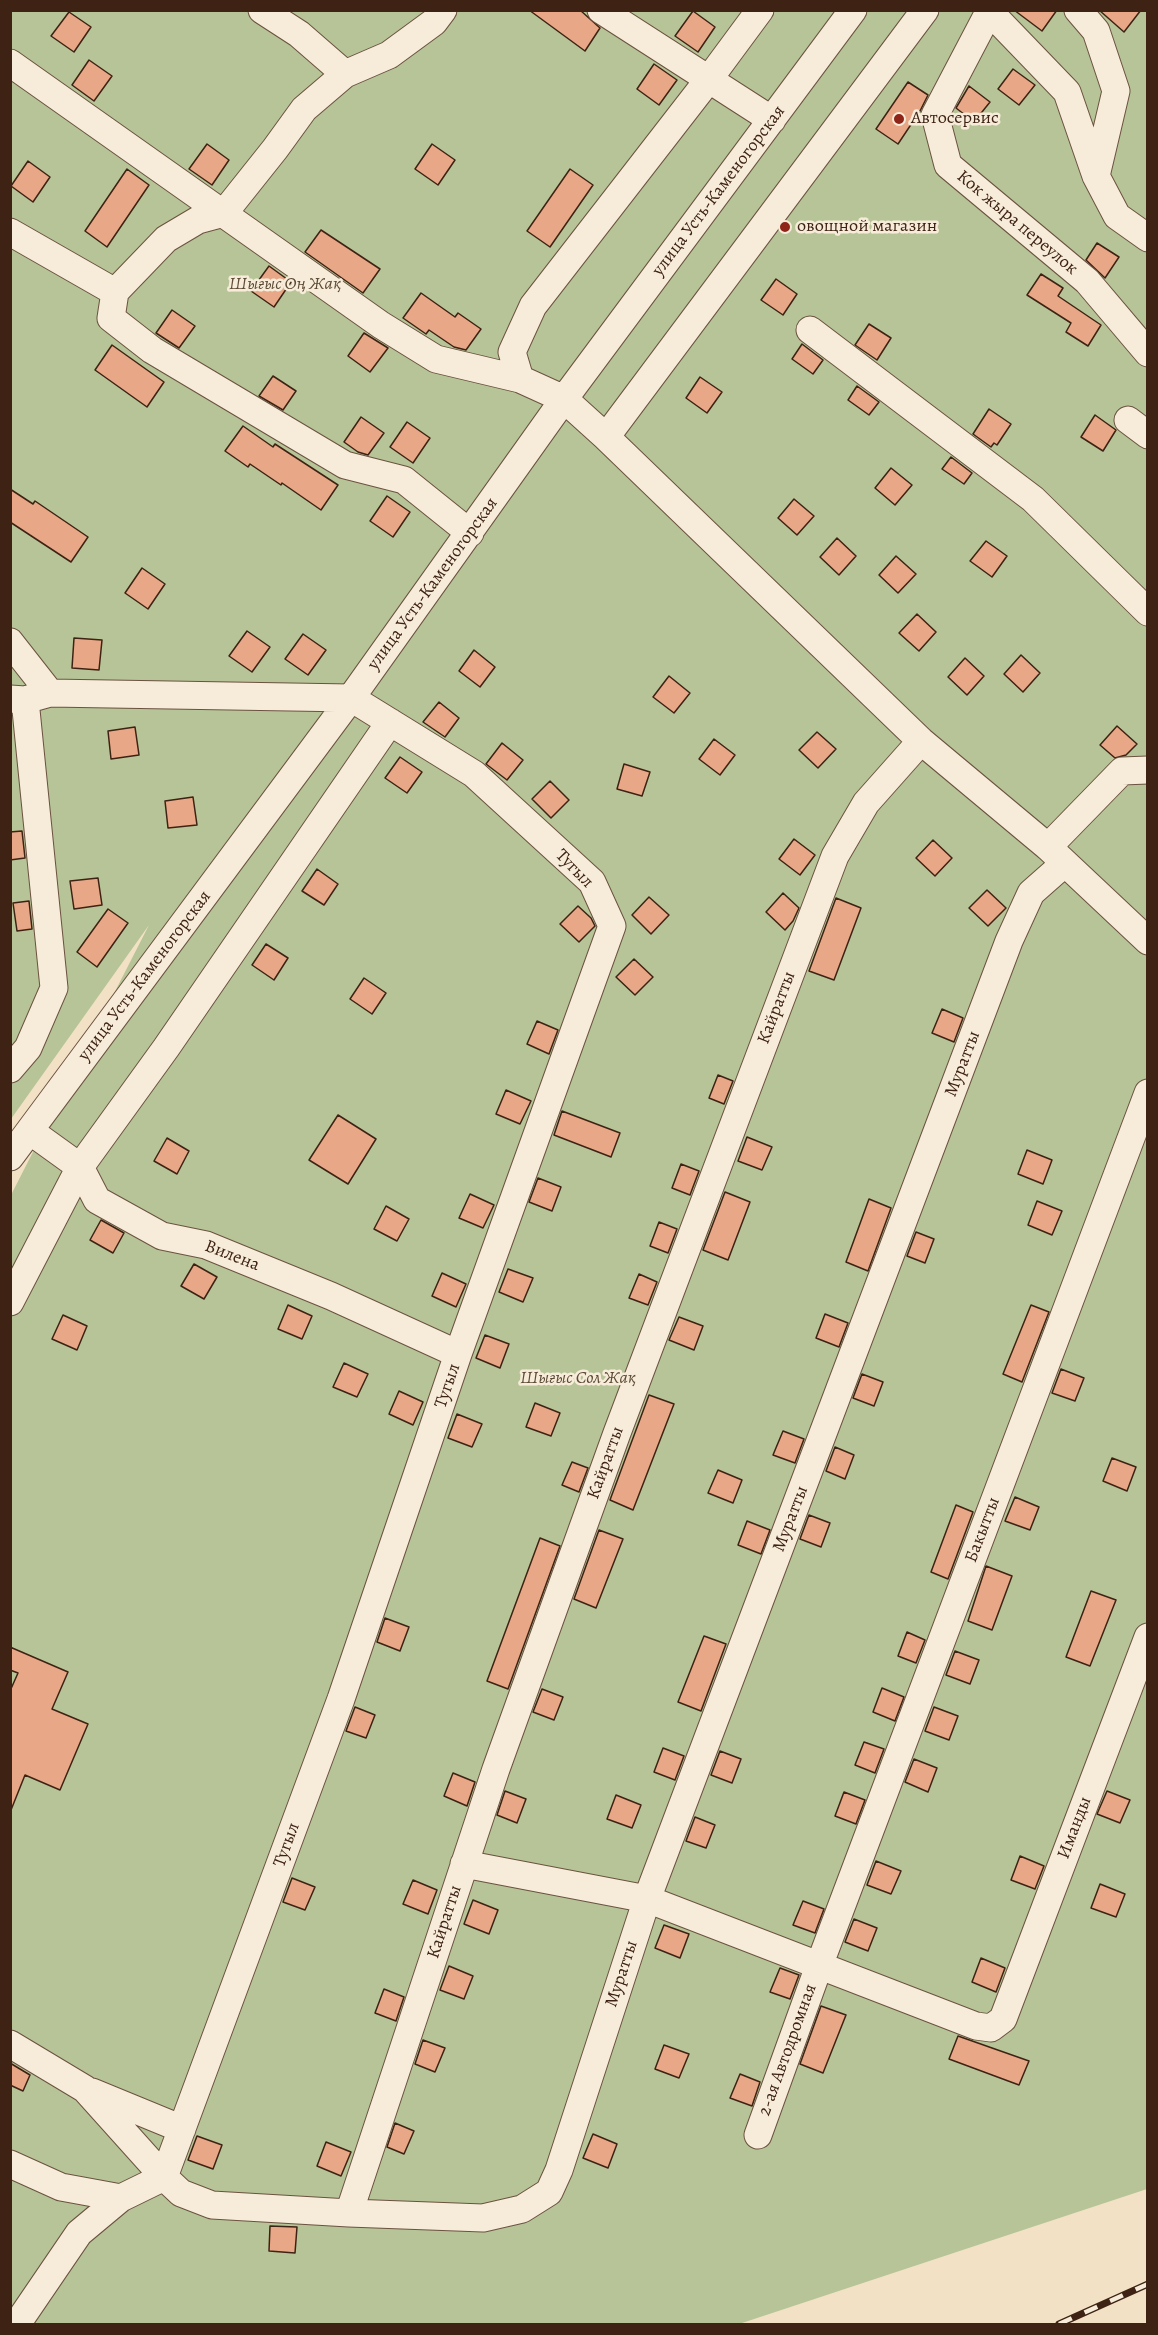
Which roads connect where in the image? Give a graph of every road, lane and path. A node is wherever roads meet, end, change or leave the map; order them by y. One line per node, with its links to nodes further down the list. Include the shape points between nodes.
1 (262, 10): 10 (street, via 299,34)
2 (443, 10): 10 (street, via 434,22 389,55)
3 (601, 10): 11 (street)
4 (760, 10): 11 (street)
5 (853, 10): 12 (street, улица Усть-Каменогорская)
6 (925, 10): 22 (street)
7 (1078, 10): 13 (street, via 1096,31 1116,91)
8 (988, 11): 13 (street, via 1067,92); 19 (street, Кок жыра переулок, via 935,115 948,165 1087,281)
9 (10, 63): 14 (street)
10 (345, 74): 14 (street, via 304,109)
11 (709, 80): 12 (street); 20 (street, via 533,306 512,352)
12 (772, 120): 21 (street, улица Усть-Каменогорская)
13 (1096, 176): 16 (street, via 1117,216)
14 (224, 213): 17 (street, via 198,220 166,239); 20 (street, via 381,325 436,358)
15 (10, 232): 17 (street)
16 (1148, 238)
17 (115, 292): 23 (street, via 111,318 152,350 345,465 404,480)
18 (810, 330): 24 (street, via 1033,499)
19 (1148, 353)
20 (520, 379): 21 (street)
21 (564, 399): 22 (street); 23 (street, улица Усть-Каменогорская)
22 (606, 437): 30 (street)
23 (470, 533): 27 (street, улица Усть-Каменогорская)
24 (1148, 612)
25 (10, 642): 26 (street)
26 (50, 693): 27 (street); 28 (street)
27 (351, 698): 29 (street, Тугыл); 36 (street, улица Усть-Каменогорская)
28 (18, 699): 34 (street, via 54,988 28,1048)
29 (390, 722): 38 (street); 40 (street, Тугыл, via 474,774 592,882 612,926)
30 (921, 741): 32 (street); 42 (street, Кайратты, via 866,803 835,855 617,1433)
31 (1148, 770): 32 (street, Муратты, via 1122,771)
32 (1056, 855): 33 (street); 43 (street, Муратты, via 1031,893 1009,941)
33 (1148, 941)
34 (10, 1069)
35 (1148, 1093): 44 (street, Бакытты)
36 (30, 1131): 37 (street, улица Усть-Каменогорская); 38 (street, Вилена)
37 (10, 1157)
38 (80, 1167): 39 (street); 40 (street, Вилена, via 97,1200 162,1236 206,1245 332,1296)
39 (10, 1302)
40 (458, 1354): 47 (street, Тугыл, via 341,1699)
41 (1148, 1637): 44 (street, Иманды, via 1003,2019 991,2028 976,2026)
42 (464, 1864): 43 (street); 52 (street, Кайратты)
43 (646, 1899): 44 (street); 52 (street, Муратты, via 549,2192 522,2209 483,2218)
44 (819, 1966): 48 (street, 2-ая Автодромная)
45 (10, 2044): 46 (street)
46 (85, 2089): 47 (street); 50 (street)
47 (182, 2129): 50 (street, Тугыл)
48 (758, 2135)
49 (10, 2164): 51 (street, via 61,2187)
50 (164, 2177): 51 (street); 52 (street, via 181,2193 212,2205)
51 (121, 2198): 53 (street, via 79,2233)
52 (349, 2213)
53 (17, 2325)

